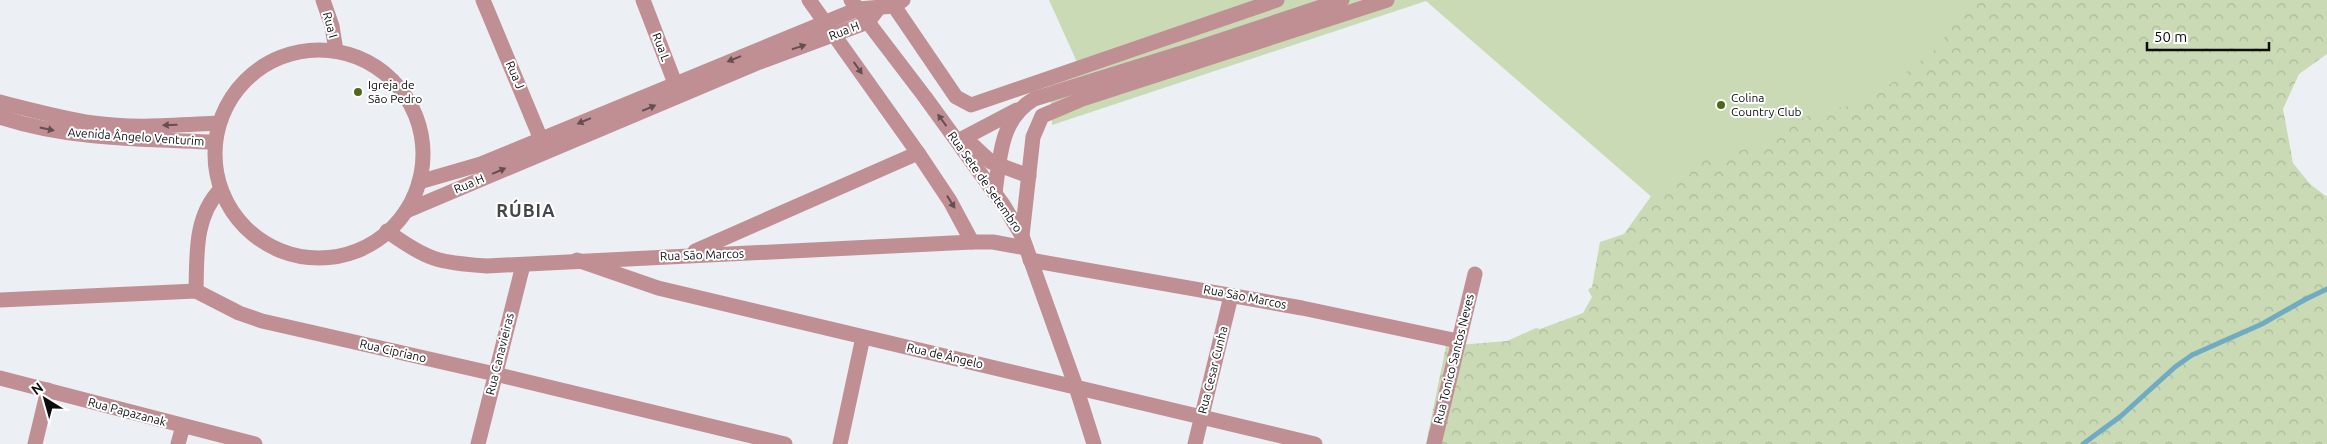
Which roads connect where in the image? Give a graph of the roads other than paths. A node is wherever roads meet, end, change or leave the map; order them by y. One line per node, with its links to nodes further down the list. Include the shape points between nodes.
1 (323, 0): 14 (street, Rua I)
2 (483, 0): 22 (street, Rua J)
3 (643, 0): 15 (street, Rua L)
4 (809, 0): 11 (street)
5 (1277, 0): 8 (street, via 970,105 956,96)
6 (1342, 0): 17 (street, via 1048,93)
7 (1388, 0): 25 (street, via 1258,40 1048,112 1037,124)
8 (898, 3): 10 (street)
9 (854, 5): 10 (street, Rua H); 11 (street, Rua H); 12 (street, Rua Sete de Setembro)
10 (878, 9): 12 (street, Rua H)
11 (825, 22): 13 (street); 15 (street, Rua H, one-way to 15)
12 (868, 22): 13 (street, Rua H); 20 (street, Rua Sete de Setembro, one-way to 12)
13 (834, 35): 15 (street, Rua H, one-way to 13); 23 (street, one-way to 23)
14 (336, 50): 19 (street, via 303,50 275,59 251,75 231,96); 26 (street, via 362,58 387,74 407,96 420,124 424,154)
15 (677, 89): 22 (street, Rua H)
16 (0, 102): 19 (street, Avenida Ângelo Venturim, one-way to 16, via 136,126 94,123)
17 (1021, 108): 20 (street); 24 (street, via 1006,130)
18 (0, 117): 21 (street, Avenida Ângelo Venturim, one-way to 21, via 88,136)
19 (219, 123): 21 (street)
20 (961, 140): 24 (street); 28 (street, Rua Sete de Setembro)
21 (214, 142): 27 (street)
22 (543, 145): 26 (street, Rua H); 29 (street, Rua H, one-way to 22)
23 (918, 153): 31 (street, one-way to 31); 33 (street)
24 (999, 166): 25 (street); 28 (street)
25 (1029, 176): 32 (street)
26 (419, 182): 29 (street)
27 (220, 190): 30 (street, via 236,218 257,238 283,252 311,258 340,256 367,246); 37 (street, via 202,221)
28 (994, 193): 32 (street, Rua Sete de Setembro)
29 (406, 211): 30 (street)
30 (387, 231): 35 (street, Rua São Marcos, via 423,255 441,262)
31 (972, 242): 32 (street, Rua São Marcos); 33 (street, Rua São Marcos)
32 (1026, 248): 38 (street, Rua São Marcos); 44 (street, Rua Sete de Setembro)
33 (687, 255): 34 (street, Rua São Marcos)
34 (576, 260): 35 (street, Rua São Marcos); 40 (street, Rua de Ângelo, via 658,288)
35 (523, 265): 42 (street, Rua Canavieiras)
36 (1475, 274): 41 (street, Rua Tonico Santos Neves)
37 (196, 292): 39 (street, Rua Cipriano); 42 (street, Rua Cipriano, via 239,314 262,321)
38 (1231, 296): 41 (street, Rua São Marcos); 46 (street, Rua Cesar Cunha)
39 (0, 300)
40 (863, 337): 44 (street, Rua de Ângelo); 53 (street)
41 (1458, 342): 57 (street, Rua Tonico Santos Neves)
42 (495, 374): 51 (street, Rua Canavieiras); 52 (street, Rua Cipriano)
43 (0, 378): 45 (street, Rua Papazanak)
44 (1076, 388): 46 (street, Rua de Ângelo); 54 (street, Rua Sete de Setembro)
45 (48, 390): 47 (street, Rua Papazanak); 48 (street)
46 (1202, 416): 55 (street, Rua Cesar Cunha); 56 (street, Rua de Ângelo)
47 (182, 426): 49 (street); 50 (street, Rua Papazanak)
48 (35, 444)
49 (178, 444)
50 (255, 444)
51 (478, 444)
52 (785, 444)
53 (840, 444)
54 (1094, 444)
55 (1195, 444)
56 (1315, 444)
57 (1434, 444)

